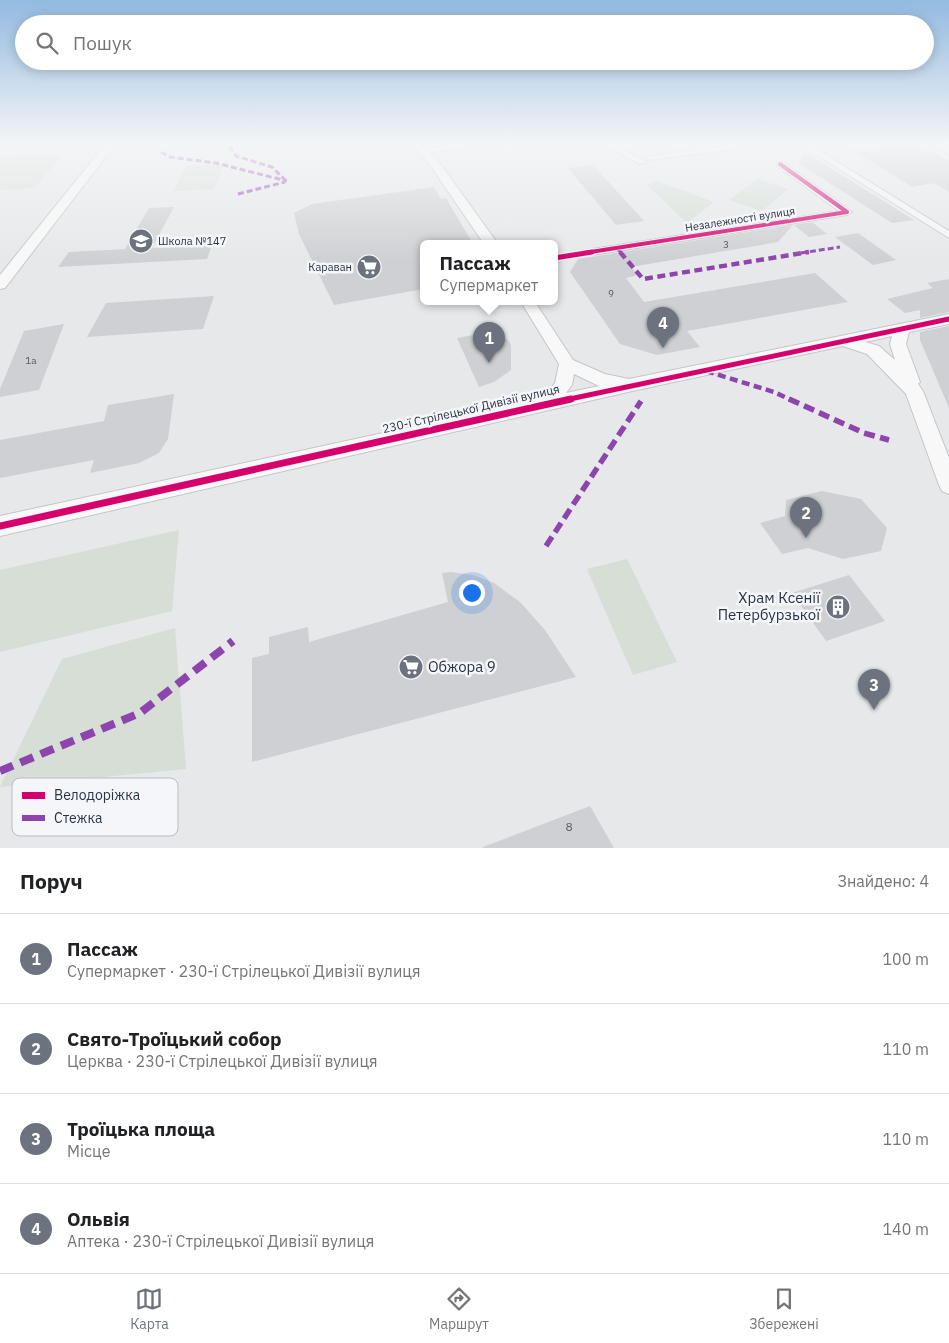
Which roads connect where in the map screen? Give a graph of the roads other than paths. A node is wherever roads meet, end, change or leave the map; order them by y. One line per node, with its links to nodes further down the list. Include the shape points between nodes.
1 (81, 182): 8 (street)
2 (446, 182): 6 (street)
3 (805, 182): 7 (street, Незалежності вулиця, via 847,212)
4 (863, 182): 5 (street)
5 (949, 235)
6 (488, 240)
7 (558, 257)
8 (0, 285)
9 (530, 305): 13 (street)
10 (949, 319): 11 (street, 230-ї Стрілецької Дивізії вулиця)
11 (902, 329): 12 (street, 230-ї Стрілецької Дивізії вулиця); 15 (street, via 898,344)
12 (841, 340): 14 (street, 230-ї Стрілецької Дивізії вулиця); 15 (street, 230-ї Стрілецької Дивізії вулиця, via 873,350)
13 (567, 364): 14 (street, via 601,380); 16 (street, via 563,385)
14 (632, 384): 16 (street, 230-ї Стрілецької Дивізії вулиця)
15 (914, 391): 17 (street, 230-ї Стрілецької Дивізії вулиця)
16 (548, 403): 18 (street, 230-ї Стрілецької Дивізії вулиця)
17 (949, 486)
18 (0, 526)

